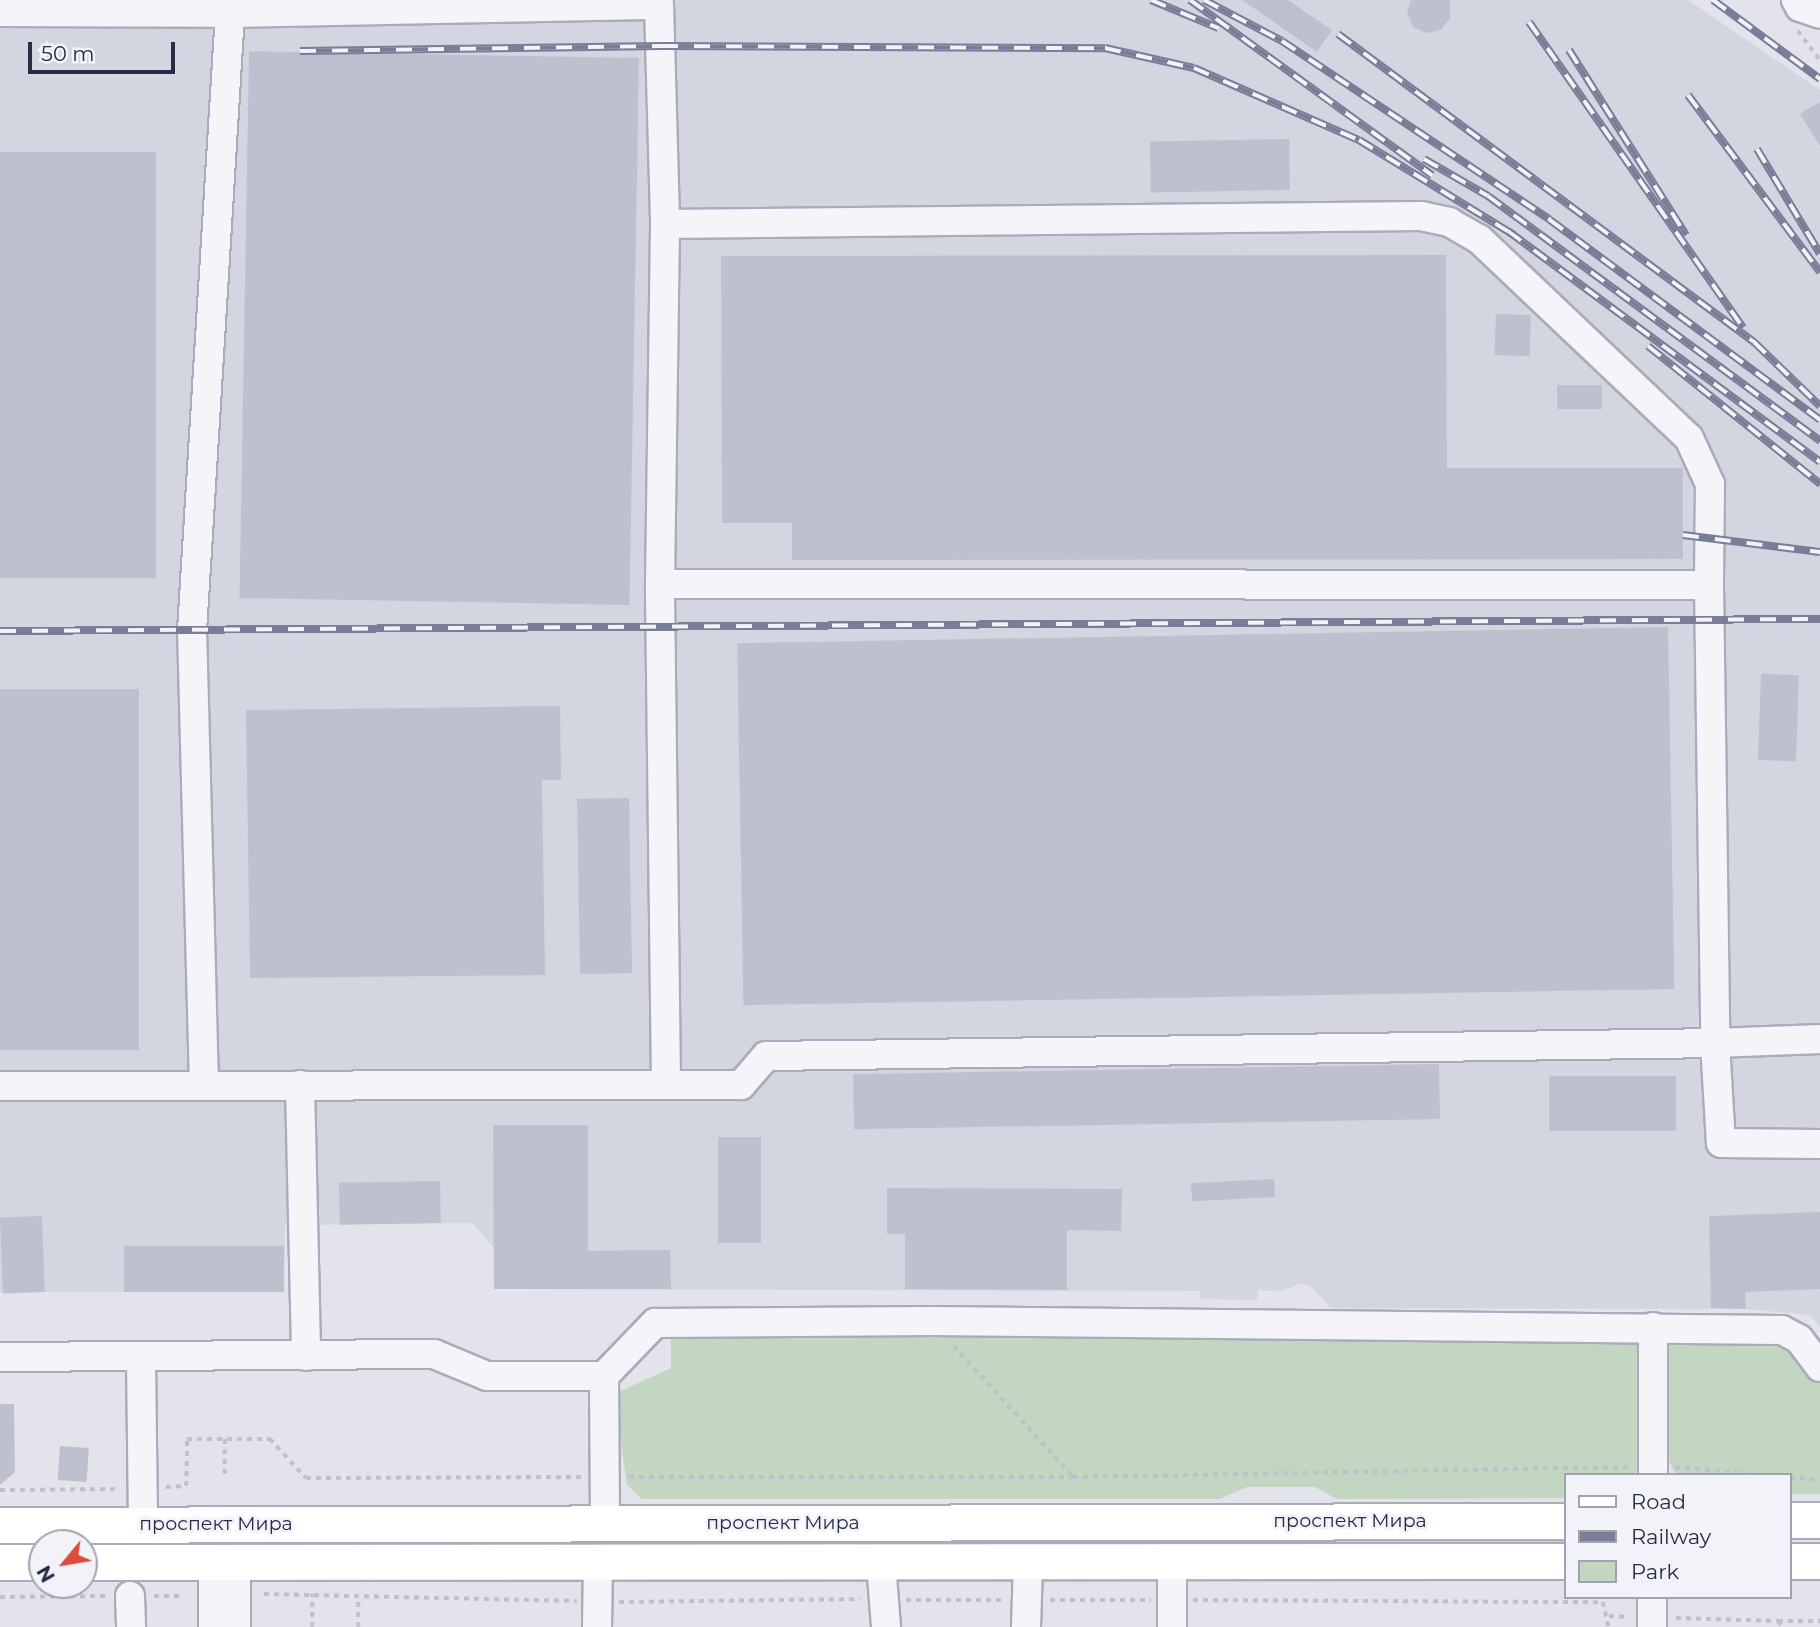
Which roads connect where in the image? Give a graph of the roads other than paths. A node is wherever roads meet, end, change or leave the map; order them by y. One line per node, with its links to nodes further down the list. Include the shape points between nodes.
1 (1796, 0): 5 (street, via 1800,7)
2 (669, 2): 3 (street); 6 (street)
3 (230, 7): 4 (street); 14 (street, via 192,631)
4 (0, 12)
5 (1820, 14)
6 (664, 224): 7 (street); 8 (street, via 1407,216 1449,222 1479,239 1689,439 1710,484)
7 (660, 584): 8 (street); 11 (street)
8 (1709, 585): 10 (street)
9 (1820, 1039): 10 (street)
10 (1715, 1043): 11 (street, via 766,1056 741,1085); 15 (street, via 1721,1143)
11 (666, 1083): 12 (street)
12 (300, 1085): 14 (street); 17 (street)
13 (0, 1086): 14 (street)
14 (204, 1086)
15 (1820, 1144)
16 (1653, 1327): 20 (street, via 1782,1330 1799,1339); 21 (street, via 655,1323); 22 (street)
17 (306, 1356): 19 (street); 21 (street, via 434,1354 487,1376)
18 (0, 1357): 19 (street)
19 (141, 1359): 27 (street)
20 (1820, 1367)
21 (604, 1376): 26 (street)
22 (1651, 1469)
23 (1792, 1520): 24 (main road)
24 (1820, 1520)
25 (1564, 1521): 26 (main road, проспект Мира)
26 (605, 1523): 28 (main road, проспект Мира)
27 (143, 1524): 28 (main road, проспект Мира); 29 (main road, проспект Мира)
28 (225, 1524): 35 (main road)
29 (0, 1525)
30 (1792, 1561): 31 (main road)
31 (1820, 1561)
32 (0, 1562): 33 (main road)
33 (28, 1562)
34 (98, 1562): 35 (main road, проспект Мира)
35 (224, 1562): 39 (main road, проспект Мира); 44 (street); 45 (street)
36 (1028, 1562): 37 (main road, проспект Мира); 40 (main road, проспект Мира); 47 (street)
37 (1172, 1562): 38 (main road, проспект Мира); 48 (street)
38 (1564, 1562)
39 (598, 1563): 40 (main road, проспект Мира); 42 (street)
40 (881, 1563): 46 (street)
41 (130, 1596): 43 (street)
42 (598, 1610)
43 (131, 1627)
44 (213, 1627)
45 (236, 1627)
46 (886, 1627)
47 (1026, 1627)
48 (1172, 1627)

